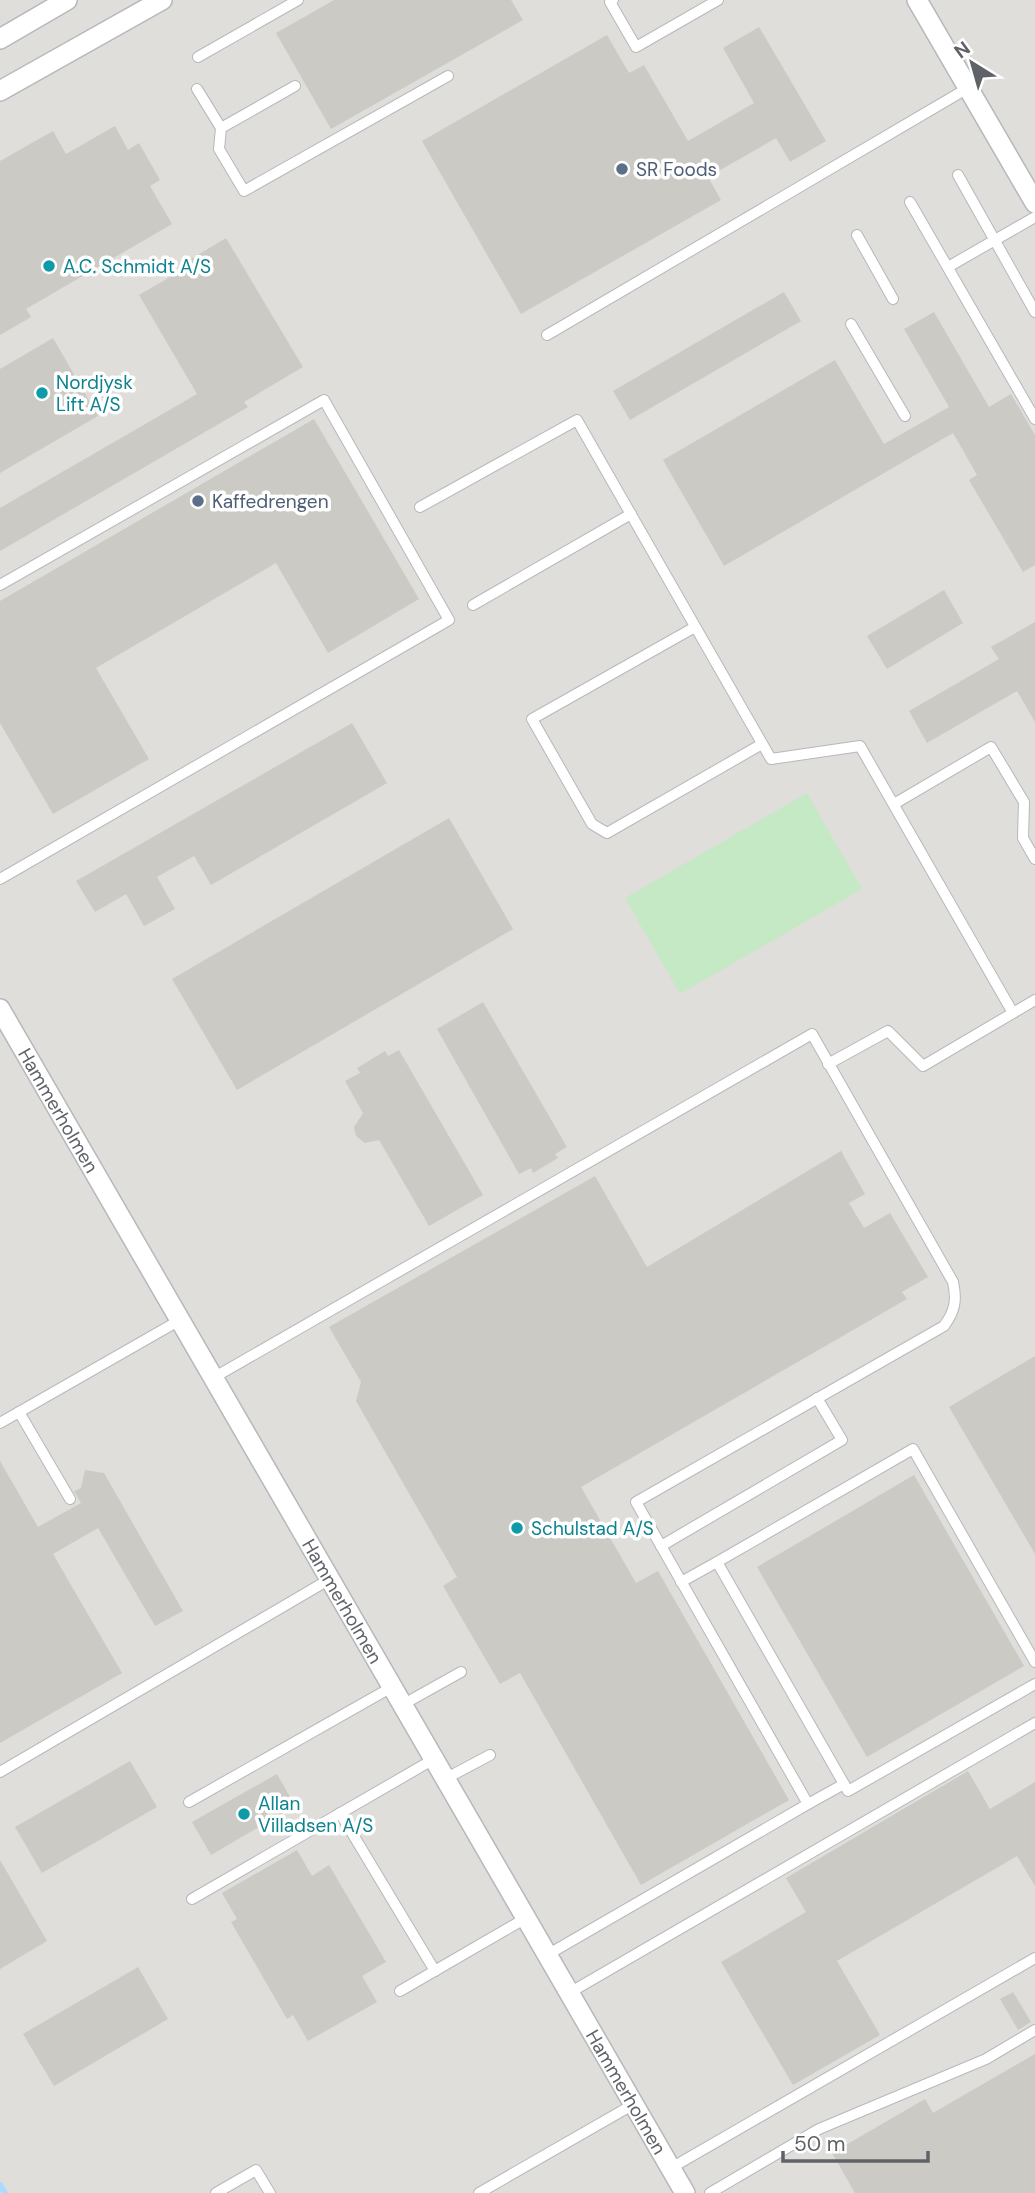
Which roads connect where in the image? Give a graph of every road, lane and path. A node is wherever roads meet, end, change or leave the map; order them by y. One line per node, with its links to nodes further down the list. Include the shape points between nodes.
1 (67, 0): 7 (street)
2 (162, 0): 13 (street)
3 (298, 0): 8 (lane)
4 (613, 0): 5 (lane, via 610,2 636,47)
5 (718, 0)
6 (917, 0): 11 (street)
7 (0, 39)
8 (198, 57)
9 (448, 76): 14 (lane, via 244,191 219,149)
10 (295, 86): 14 (lane)
11 (968, 88): 17 (street); 25 (lane)
12 (197, 89): 14 (lane)
13 (0, 91)
14 (221, 128)
15 (958, 175): 20 (lane)
16 (910, 202): 21 (lane)
17 (1035, 203)
18 (1035, 217): 20 (lane)
19 (857, 235): 22 (lane)
20 (995, 240): 21 (lane); 23 (lane)
21 (948, 267): 27 (lane)
22 (893, 299)
23 (1035, 312)
24 (851, 324): 26 (lane)
25 (547, 335)
26 (905, 416)
27 (1035, 419)
28 (420, 508): 29 (lane, via 576,420)
29 (631, 514): 31 (lane); 32 (lane)
30 (0, 585): 36 (lane, via 324,400 449,620)
31 (473, 605)
32 (695, 627): 33 (lane); 33 (lane, via 532,719 548,748 592,824 607,833)
33 (762, 744): 34 (lane, via 771,759 860,746)
34 (894, 804): 35 (lane, via 991,747 1024,802 1023,838); 38 (lane)
35 (1035, 859)
36 (0, 879)
37 (1035, 1000): 38 (lane)
38 (1013, 1013): 40 (lane, via 923,1066 888,1031)
39 (2, 1018): 41 (street, Hammerholmen)
40 (828, 1064): 42 (lane, via 811,1034); 43 (lane, via 953,1282 956,1298 944,1326)
41 (180, 1320): 42 (street, Hammerholmen); 44 (lane)
42 (213, 1378): 49 (street, Hammerholmen)
43 (817, 1398): 47 (lane, via 842,1440); 47 (lane, via 636,1502)
44 (19, 1412): 45 (lane); 46 (lane)
45 (0, 1423)
46 (70, 1499)
47 (661, 1546): 50 (lane)
48 (717, 1562): 50 (lane); 51 (lane, via 913,1449); 61 (lane)
49 (330, 1579): 54 (street, Hammerholmen); 59 (lane)
50 (681, 1582): 63 (lane)
51 (1035, 1662)
52 (461, 1671): 55 (lane)
53 (1035, 1684): 61 (lane, via 848,1791)
54 (392, 1687): 55 (street, Hammerholmen); 62 (lane)
55 (402, 1705): 58 (street, Hammerholmen)
56 (1035, 1723): 71 (lane)
57 (490, 1755): 60 (lane)
58 (434, 1759): 60 (street, Hammerholmen); 64 (lane)
59 (0, 1772)
60 (445, 1779): 66 (street, Hammerholmen)
61 (844, 1784): 63 (lane)
62 (188, 1802)
63 (808, 1804): 67 (lane)
64 (341, 1812): 65 (lane); 69 (lane)
65 (192, 1899)
66 (526, 1918): 67 (street, Hammerholmen); 69 (lane)
67 (547, 1955): 71 (street, Hammerholmen)
68 (1035, 1958): 74 (lane)
69 (435, 1971): 70 (lane)
70 (400, 1991)
71 (569, 1993): 73 (street, Hammerholmen)
72 (1035, 2030): 79 (lane, via 986,2059 819,2129)
73 (634, 2104): 74 (street, Hammerholmen); 77 (lane)
74 (671, 2168): 78 (street, Hammerholmen)
75 (216, 2193): 76 (lane, via 256,2170)
76 (270, 2193)
77 (479, 2193)
78 (685, 2193)
79 (710, 2193)

